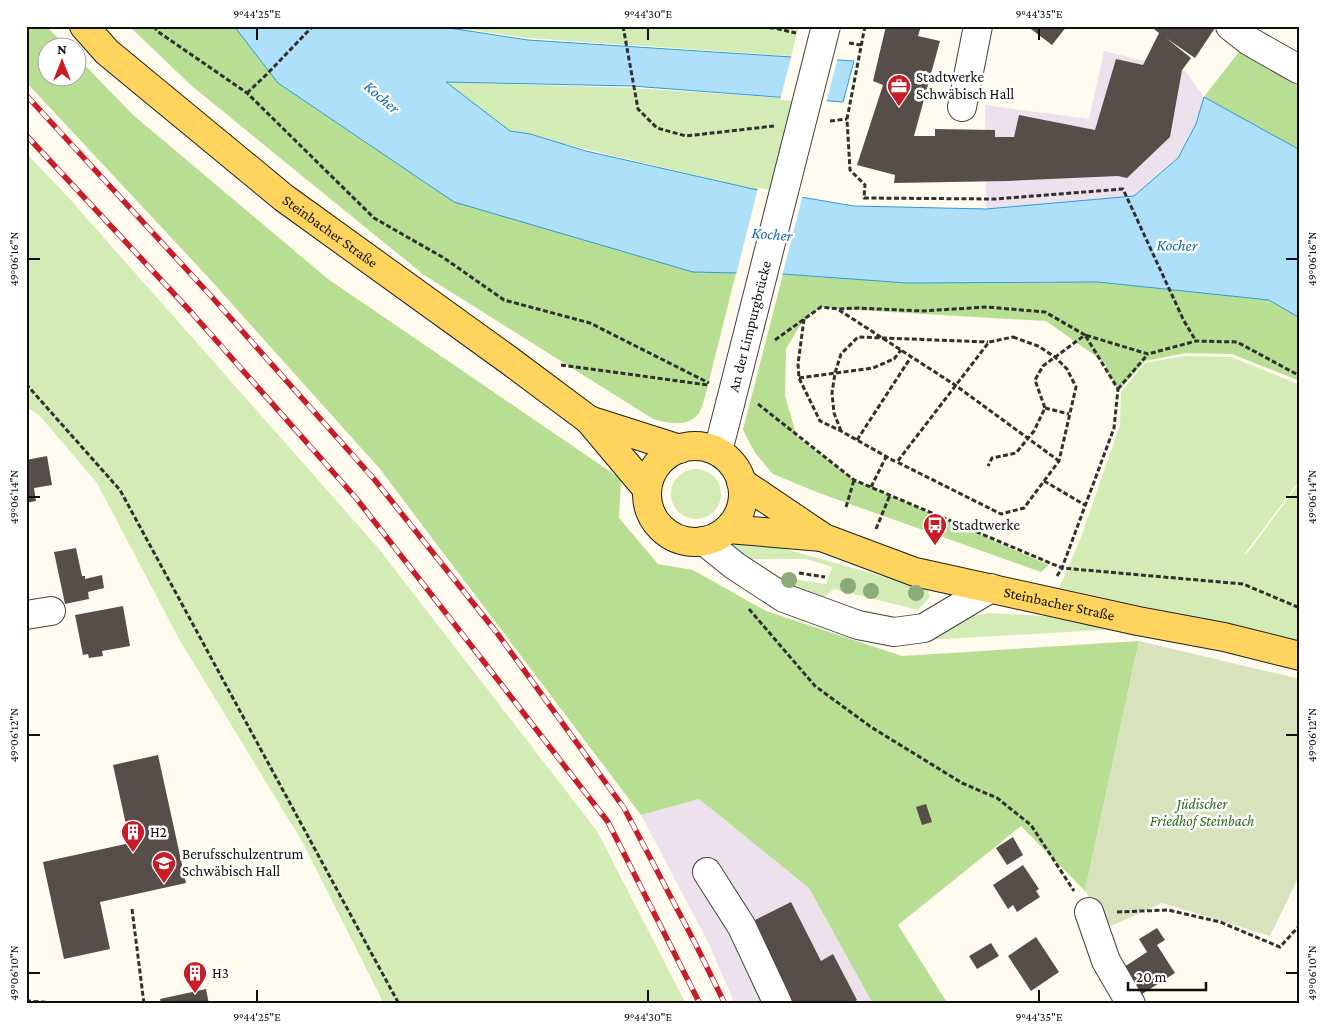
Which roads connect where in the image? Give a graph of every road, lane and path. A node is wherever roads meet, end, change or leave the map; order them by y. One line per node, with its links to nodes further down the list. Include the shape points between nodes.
1 (84, 26): 40 (main road, Steinbacher Straße, via 107,52 284,198)
2 (154, 26): 14 (path)
3 (312, 26): 14 (path)
4 (623, 26): 18 (path, via 638,110 657,128 686,136)
5 (747, 26): 9 (path)
6 (865, 26): 12 (path)
7 (978, 26): 15 (street)
8 (1230, 26): 13 (street, via 1249,41)
9 (775, 27): 10 (path)
10 (794, 33)
11 (836, 34): 12 (path); 37 (street, An der Limpurgbrücke, bridge)
12 (861, 45): 16 (path)
13 (1300, 70)
14 (247, 93): 30 (path, via 374,218 444,258 504,300 590,323 713,385)
15 (962, 107)
16 (847, 119): 17 (path); 24 (path, via 850,170 865,185 864,198 994,199 1123,189)
17 (828, 121)
18 (781, 126)
19 (839, 309): 20 (path, via 821,307); 21 (path, via 922,311 987,307 1045,312); 22 (path)
20 (804, 319): 23 (path); 33 (path)
21 (1085, 335): 27 (path); 29 (path); 36 (path)
22 (883, 338): 25 (path); 26 (path); 31 (path, via 858,337 841,354)
23 (774, 341)
24 (1196, 341): 27 (path); 32 (path, via 1237,342)
25 (989, 342): 29 (path, via 1013,337 1038,346); 35 (path)
26 (901, 350): 28 (path); 31 (path, via 894,359 873,368)
27 (1148, 354): 36 (path)
28 (912, 356): 35 (path); 43 (path)
29 (1054, 357): 38 (path, via 1043,366 1035,380); 39 (path, via 1068,369 1076,387)
30 (555, 364)
31 (835, 373): 33 (path); 41 (path, via 834,413)
32 (1300, 376)
33 (799, 378): 41 (path, via 820,421)
34 (26, 384): 74 (path, via 120,490)
35 (955, 385): 42 (path); 48 (path)
36 (1118, 389): 56 (path, via 1114,428)
37 (743, 403): 45 (street, An der Limpurgbrücke); 50 (path)
38 (1045, 408): 39 (path); 42 (path)
39 (1070, 414): 47 (path)
40 (589, 420): 44 (main road, Steinbacher Straße); 54 (main road, Steinbacher Straße)
41 (841, 431): 43 (path)
42 (1028, 438): 47 (path); 49 (path, via 1016,453 992,458)
43 (857, 440): 46 (path)
44 (680, 449): 45 (main road, via 702,447); 54 (main road, via 659,462)
45 (718, 451): 52 (main road, via 730,461)
46 (886, 457): 48 (path); 53 (path)
47 (1059, 461): 51 (path)
48 (896, 462): 51 (path, via 1001,514 1024,508)
49 (988, 466)
50 (854, 480): 53 (path); 57 (path)
51 (1044, 480): 56 (path)
52 (741, 482): 59 (main road, via 742,506); 60 (main road, Steinbacher Straße)
53 (871, 487): 55 (path)
54 (647, 489): 61 (main road, via 648,504 663,529 675,538)
55 (890, 495): 58 (path); 62 (path)
56 (1085, 505): 62 (path)
57 (846, 507)
58 (877, 526)
59 (728, 529): 60 (main road, Steinbacher Straße); 61 (main road)
60 (824, 538): 63 (main road, Steinbacher Straße, via 915,572)
61 (704, 541): 63 (street, via 784,598 858,626 894,632 924,628)
62 (1062, 568): 65 (path, via 1243,584)
63 (991, 588): 66 (main road, Steinbacher Straße)
64 (747, 607): 69 (path, via 814,686 871,727 962,783 996,798 1031,825)
65 (1300, 608)
66 (1300, 656)
67 (707, 872): 75 (street, via 742,927)
68 (132, 909): 73 (path)
69 (1089, 912): 70 (path, via 1168,910 1220,922 1280,947); 76 (street, via 1106,960)
70 (1300, 924)
71 (26, 1001): 72 (path)
72 (75, 1004)
73 (144, 1004)
74 (400, 1004)
75 (778, 1004)
76 (1131, 1004)

